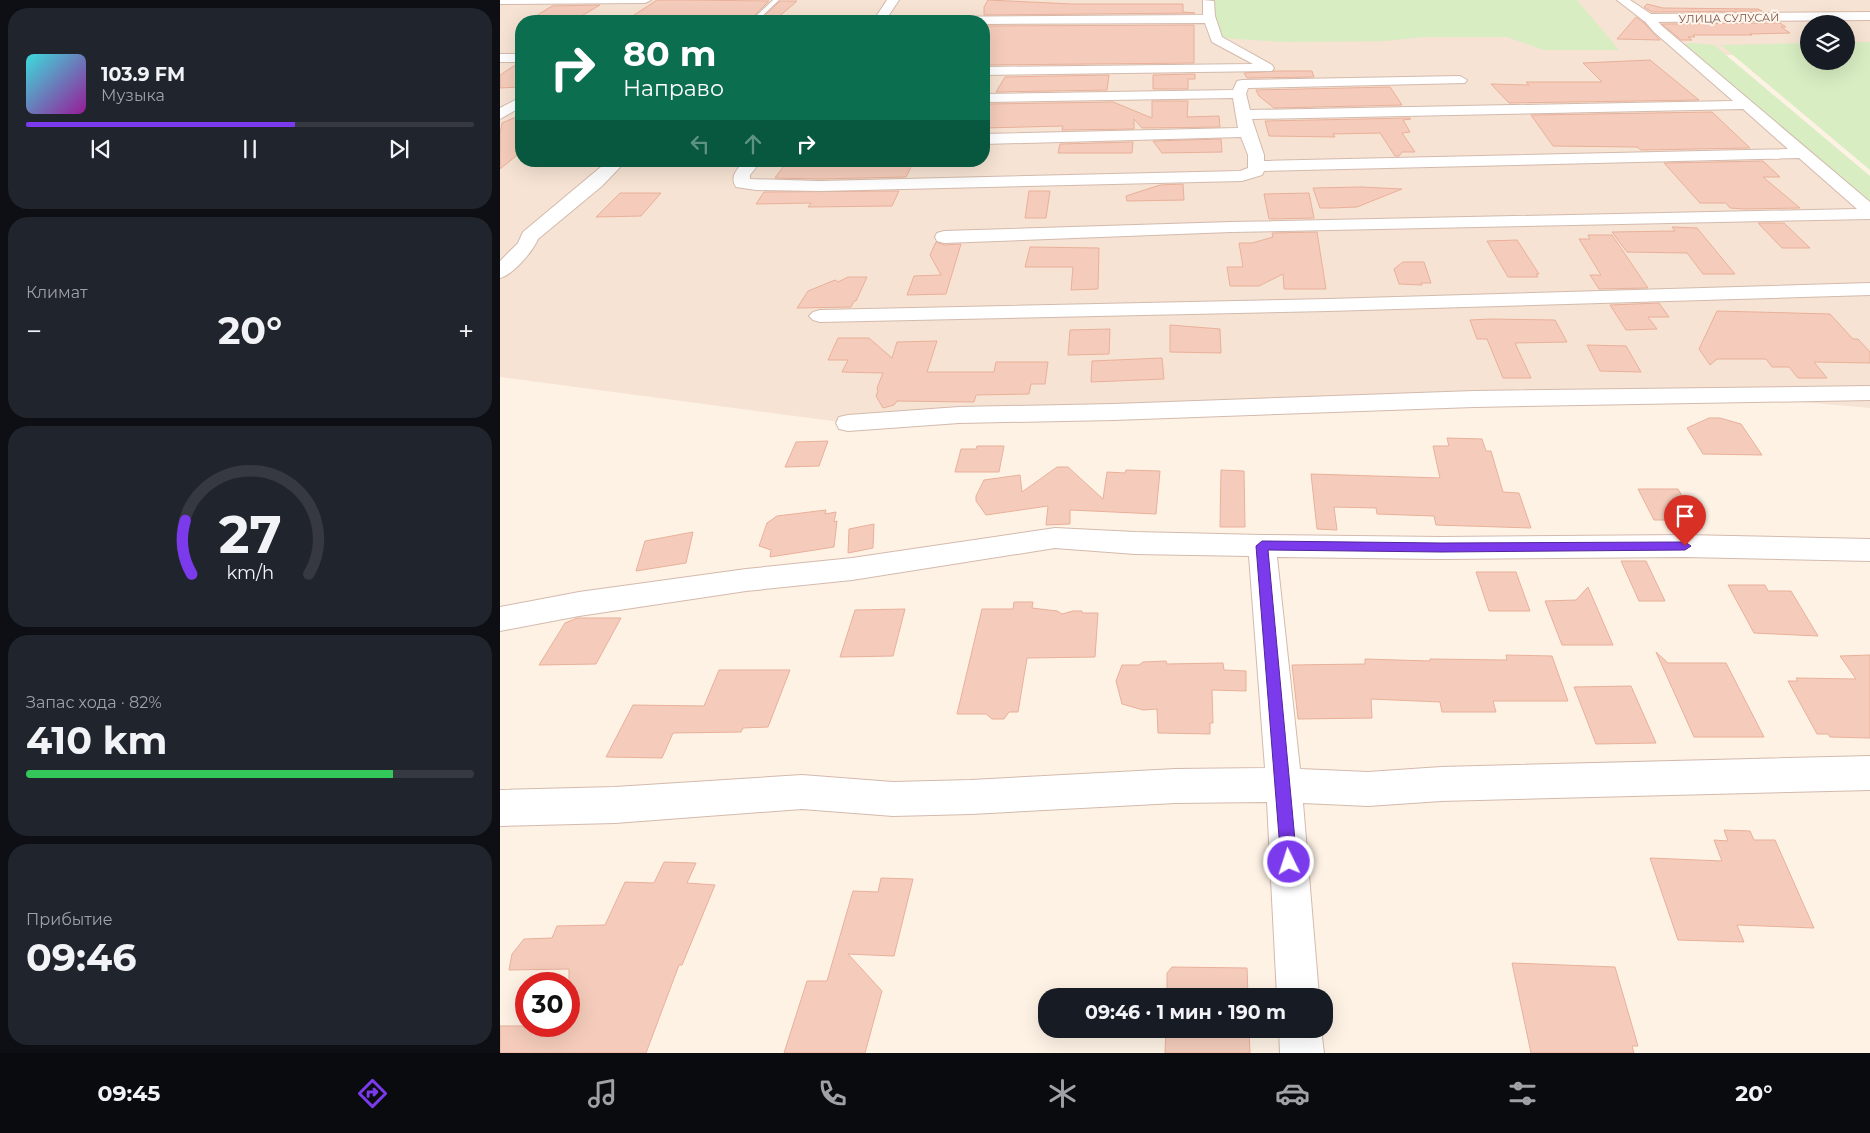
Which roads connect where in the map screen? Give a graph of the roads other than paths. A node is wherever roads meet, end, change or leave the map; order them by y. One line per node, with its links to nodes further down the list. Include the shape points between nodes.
1 (646, 0): 6 (street); 7 (street)
2 (776, 0): 8 (lane)
3 (893, 0): 9 (street)
4 (1208, 0): 12 (street)
5 (1623, 0): 11 (street)
6 (500, 1)
7 (631, 11)
8 (760, 15)
9 (884, 15)
10 (1870, 16): 11 (street, УЛИЦА СУЛУСАЙ)
11 (1648, 18): 23 (street)
12 (1210, 19): 13 (street); 16 (street, via 1216,39 1257,61)
13 (990, 20)
14 (500, 58): 15 (street)
15 (515, 58)
16 (1263, 68): 17 (street); 18 (street)
17 (1282, 68)
18 (990, 71)
19 (1460, 80): 20 (street, via 1255,83 1242,84)
20 (1239, 94): 21 (street); 25 (street)
21 (990, 98)
22 (515, 105): 24 (street)
23 (1748, 105): 25 (street); 28 (street)
24 (500, 115)
25 (1244, 115): 26 (street)
26 (1247, 132): 27 (street); 29 (street, via 1256,155)
27 (990, 139)
28 (1804, 153): 29 (street); 32 (street)
29 (1256, 166): 31 (street, via 1256,171 1242,176 820,186 742,183 742,174)
30 (611, 167): 34 (street, via 530,236 526,245)
31 (748, 167)
32 (1870, 212): 33 (street)
33 (944, 237)
34 (500, 272)
35 (1870, 289): 36 (street)
36 (820, 316)
37 (1870, 393): 38 (street, via 1474,399 969,415)
38 (848, 422)
39 (1262, 546): 40 (street, via 1685,546); 41 (street, via 1055,538 852,569 598,601); 43 (street)
40 (1870, 550)
41 (500, 619)
42 (1870, 773): 43 (street, via 1441,784 1368,789)
43 (1284, 785): 44 (street, via 1175,786 903,798 802,792 616,805); 45 (street)
44 (500, 808)
45 (1297, 988)
46 (1301, 1038): 47 (street)
47 (1302, 1053)

